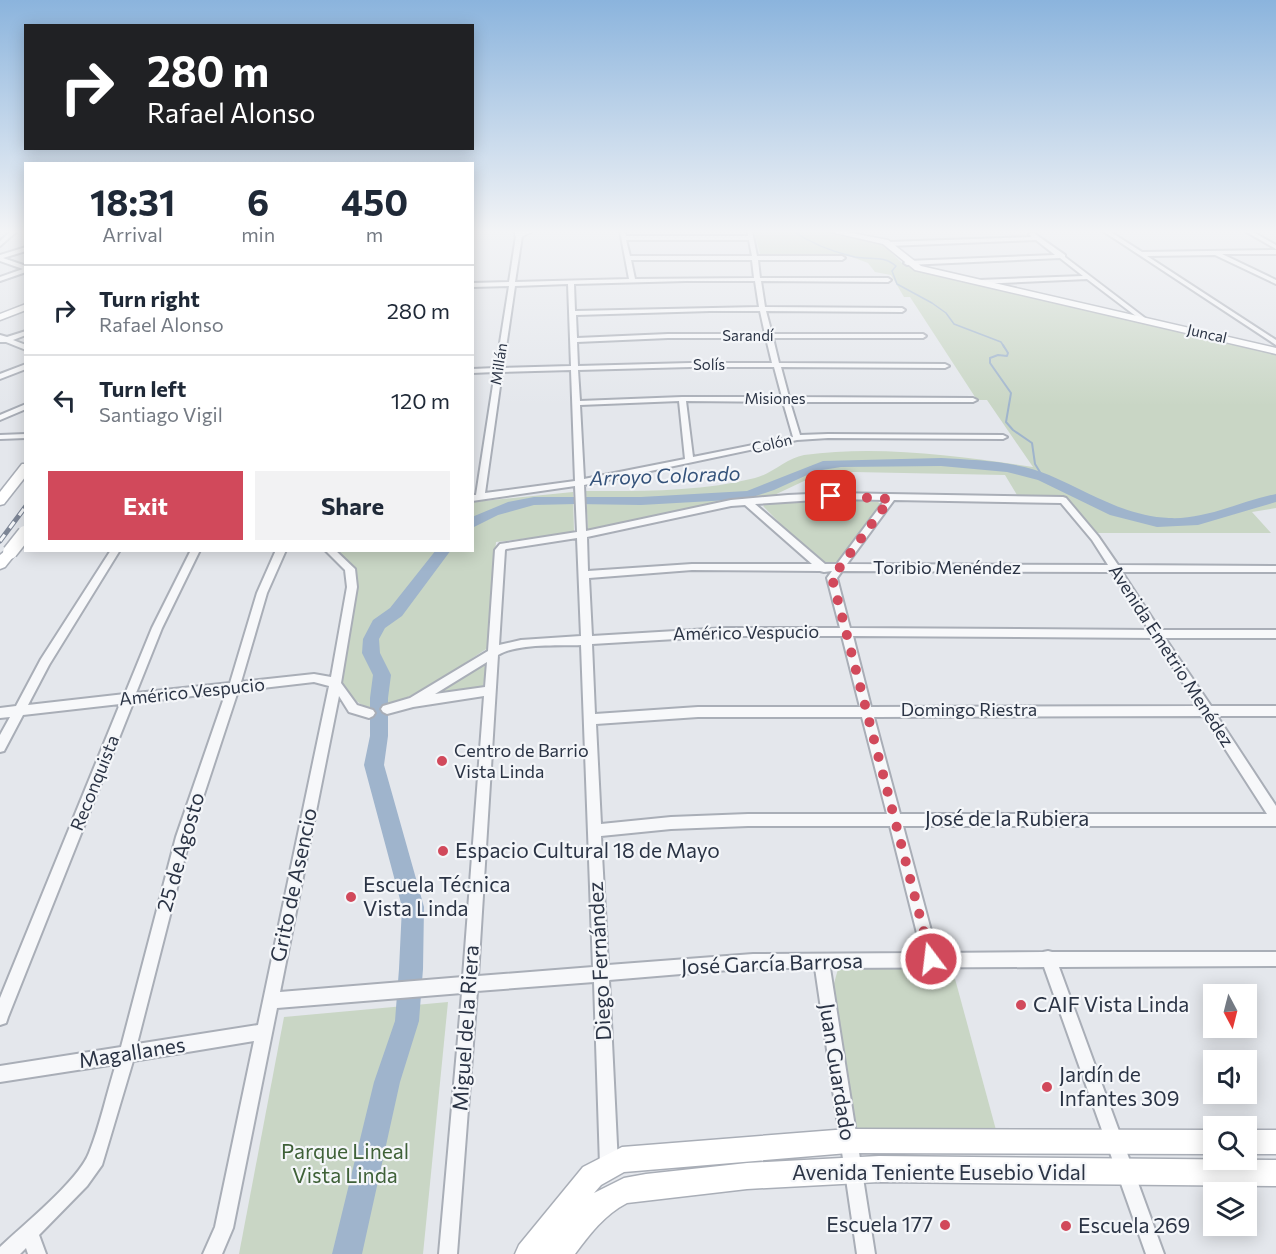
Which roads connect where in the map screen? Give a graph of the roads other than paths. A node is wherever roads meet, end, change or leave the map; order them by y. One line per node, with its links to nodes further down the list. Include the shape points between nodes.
1 (511, 290): 25 (street, Millán)
2 (571, 290): 10 (street, Diego Fernández)
3 (759, 290): 8 (street)
4 (1011, 290): 12 (street, Juncal)
5 (1105, 290): 12 (street)
6 (1194, 290): 18 (street)
7 (24, 308): 11 (street)
8 (762, 309): 9 (street); 10 (street); 14 (street)
9 (902, 310)
10 (573, 313): 17 (street, Diego Fernández)
11 (0, 317)
12 (1143, 320): 20 (street, Juncal)
13 (24, 334): 16 (street)
14 (769, 336): 15 (street, Sarandí); 17 (street, Sarandí); 21 (street)
15 (923, 336)
16 (2, 340): 19 (street)
17 (574, 340): 24 (street, Diego Fernández)
18 (1276, 344)
19 (24, 347)
20 (1276, 351)
21 (776, 366): 22 (street, Solís); 24 (street, Solís); 29 (street)
22 (945, 366)
23 (24, 367): 27 (street)
24 (574, 369): 25 (street, Solís); 31 (street, Diego Fernández)
25 (498, 370): 26 (street, Solís); 41 (street, Millán)
26 (474, 371)
27 (0, 377)
28 (682, 399): 29 (street, Misiones); 31 (street, Misiones); 38 (street)
29 (786, 399): 30 (street, Misiones); 37 (street)
30 (973, 400)
31 (576, 403): 40 (street, Diego Fernández)
32 (24, 407): 33 (street)
33 (0, 417)
34 (24, 436): 35 (street)
35 (0, 437)
36 (1003, 437): 37 (street, Colón)
37 (797, 438): 38 (street, Colón)
38 (689, 461): 40 (street, Colón)
39 (24, 470): 43 (street)
40 (579, 493): 41 (street, Colón); 46 (street, Diego Fernández)
41 (476, 498)
42 (890, 499): 44 (street, via 831,496); 55 (street); 56 (street, Avenida Emetrio Menédez, via 1065,501)
43 (0, 501)
44 (748, 502): 46 (street); 54 (street)
45 (24, 534): 53 (street, bridge)
46 (580, 535): 58 (street, Diego Fernández); 64 (street, Miguel de la Riera, via 507,545 500,550)
47 (24, 540): 53 (street)
48 (24, 546): 53 (street)
49 (115, 552): 72 (street, via 45,662)
50 (195, 552): 68 (street, Reconquista, via 157,628)
51 (279, 552): 66 (street, 25 de Agosto, via 262,593)
52 (331, 552): 65 (street, Grito de Asencio, via 346,564 352,576)
53 (4, 556)
54 (822, 568): 55 (street, Toribio Menéndez); 58 (street, Toribio Menéndez, via 692,567); 59 (street)
55 (840, 568): 56 (street, Toribio Menéndez); 59 (street)
56 (1114, 568): 57 (street, Toribio Menéndez); 61 (street, Avenida Emetrio Menédez)
57 (1276, 569)
58 (583, 575): 63 (street, Diego Fernández)
59 (832, 578): 60 (street)
60 (846, 632): 61 (street, Américo Vespucio); 63 (street, Américo Vespucio, via 726,632); 71 (street)
61 (1157, 634): 62 (street, Américo Vespucio); 73 (street, Avenida Emetrio Menédez)
62 (1276, 634)
63 (586, 640): 64 (street, Américo Vespucio, via 521,644 501,648); 77 (street, Diego Fernández)
64 (491, 655): 67 (street, Miguel de la Riera); 69 (street, Américo Vespucio)
65 (336, 682): 66 (street, Américo Vespucio, via 314,678); 76 (street, via 354,710); 88 (street, Grito de Asencio)
66 (234, 687): 68 (street, Américo Vespucio); 91 (street, 25 de Agosto, via 183,837)
67 (489, 691): 69 (street, Américo Vespucio); 87 (street, Miguel de la Riera)
68 (130, 699): 72 (street, Américo Vespucio); 89 (street, Reconquista)
69 (413, 702): 70 (street, Américo Vespucio)
70 (387, 709)
71 (867, 710): 73 (street, Domingo Riestra); 77 (street, Domingo Riestra, via 698,712); 79 (street)
72 (19, 711): 75 (street, Américo Vespucio); 78 (street)
73 (1206, 711): 74 (street, Domingo Riestra); 80 (street, Avenida Emetrio Menédez)
74 (1276, 711)
75 (0, 713)
76 (369, 713)
77 (590, 719): 81 (street, Diego Fernández)
78 (0, 747)
79 (895, 818): 80 (street, José de la Rubiera); 81 (street, José de la Rubiera, via 726,821); 83 (street)
80 (1276, 818)
81 (594, 831): 86 (street, Diego Fernández)
82 (1048, 958): 83 (street, José García Barrosa); 84 (street, José García Barrosa); 94 (street)
83 (931, 959): 85 (street, José García Barrosa)
84 (1276, 959)
85 (821, 960): 86 (street, José García Barrosa, via 753,961); 93 (street, Juan Guardado)
86 (601, 973): 87 (street, José García Barrosa); 98 (street, Diego Fernández)
87 (470, 985): 88 (street, José García Barrosa); 106 (street, Miguel de la Riera)
88 (270, 1001): 90 (street, Grito de Asencio)
89 (0, 1017)
90 (264, 1032): 91 (street, Magallanes); 105 (street, Grito de Asencio, via 224,1228)
91 (127, 1053): 92 (street, Magallanes); 102 (street, 25 de Agosto, via 96,1159)
92 (0, 1074)
93 (848, 1141): 94 (street, Avenida Teniente Eusebio Vidal); 98 (street, Avenida Teniente Eusebio Vidal, via 643,1156); 99 (street, Juan Guardado)
94 (1114, 1142): 95 (street, Avenida Teniente Eusebio Vidal); 100 (street)
95 (1203, 1142)
96 (1257, 1142): 97 (street)
97 (1276, 1142)
98 (609, 1165): 107 (street, Avenida Teniente Eusebio Vidal, via 592,1176)
99 (852, 1169): 100 (street, Avenida Teniente Eusebio Vidal); 108 (street, Avenida Teniente Eusebio Vidal, via 747,1176 624,1191 586,1218); 109 (street, Juan Guardado)
100 (1126, 1173): 101 (street, Avenida Teniente Eusebio Vidal); 110 (street)
101 (1276, 1173)
102 (29, 1233): 103 (street); 104 (street)
103 (6, 1254)
104 (37, 1254)
105 (212, 1254)
106 (448, 1254)
107 (528, 1254)
108 (558, 1254)
109 (866, 1254)
110 (1155, 1254)

